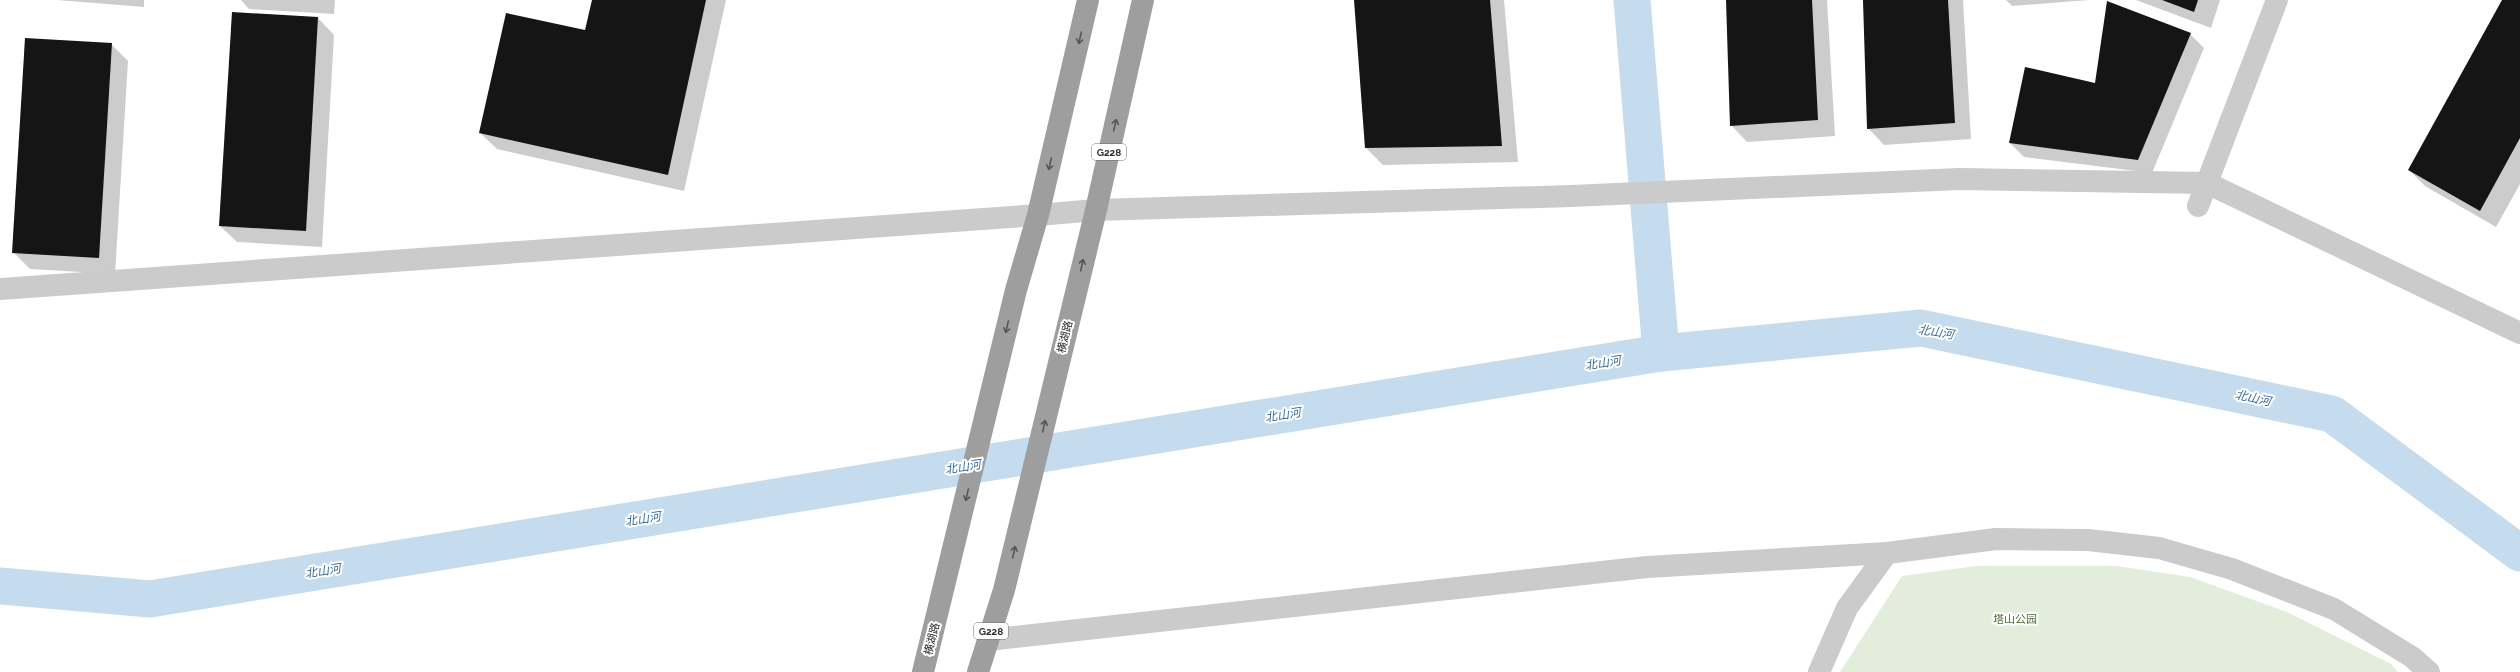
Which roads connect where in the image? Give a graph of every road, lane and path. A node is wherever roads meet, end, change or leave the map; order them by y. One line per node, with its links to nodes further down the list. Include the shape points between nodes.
1 (1088, 0): 7 (highway, 横湖路, one-way to 7)
2 (1143, 0): 6 (highway, 横湖路 / G228, one-way to 2)
3 (2277, 0): 4 (street)
4 (2207, 183): 5 (street); 6 (street, via 1960,179 1571,196); 9 (street)
5 (2198, 206)
6 (1096, 210): 7 (street); 11 (highway, 横湖路 / G228, one-way to 6, via 1004,590)
7 (1038, 215): 8 (street); 12 (highway, 横湖路, one-way to 12, via 1016,290)
8 (0, 289)
9 (2520, 333)
10 (1887, 553): 11 (street, via 1647,567); 14 (street, via 1847,608); 15 (street, via 1996,539 2088,540 2159,548 2232,569 2334,609 2412,657)
11 (988, 640): 13 (highway, 横湖路 / G228)
12 (923, 672)
13 (978, 672)
14 (1819, 672)
15 (2429, 672)

